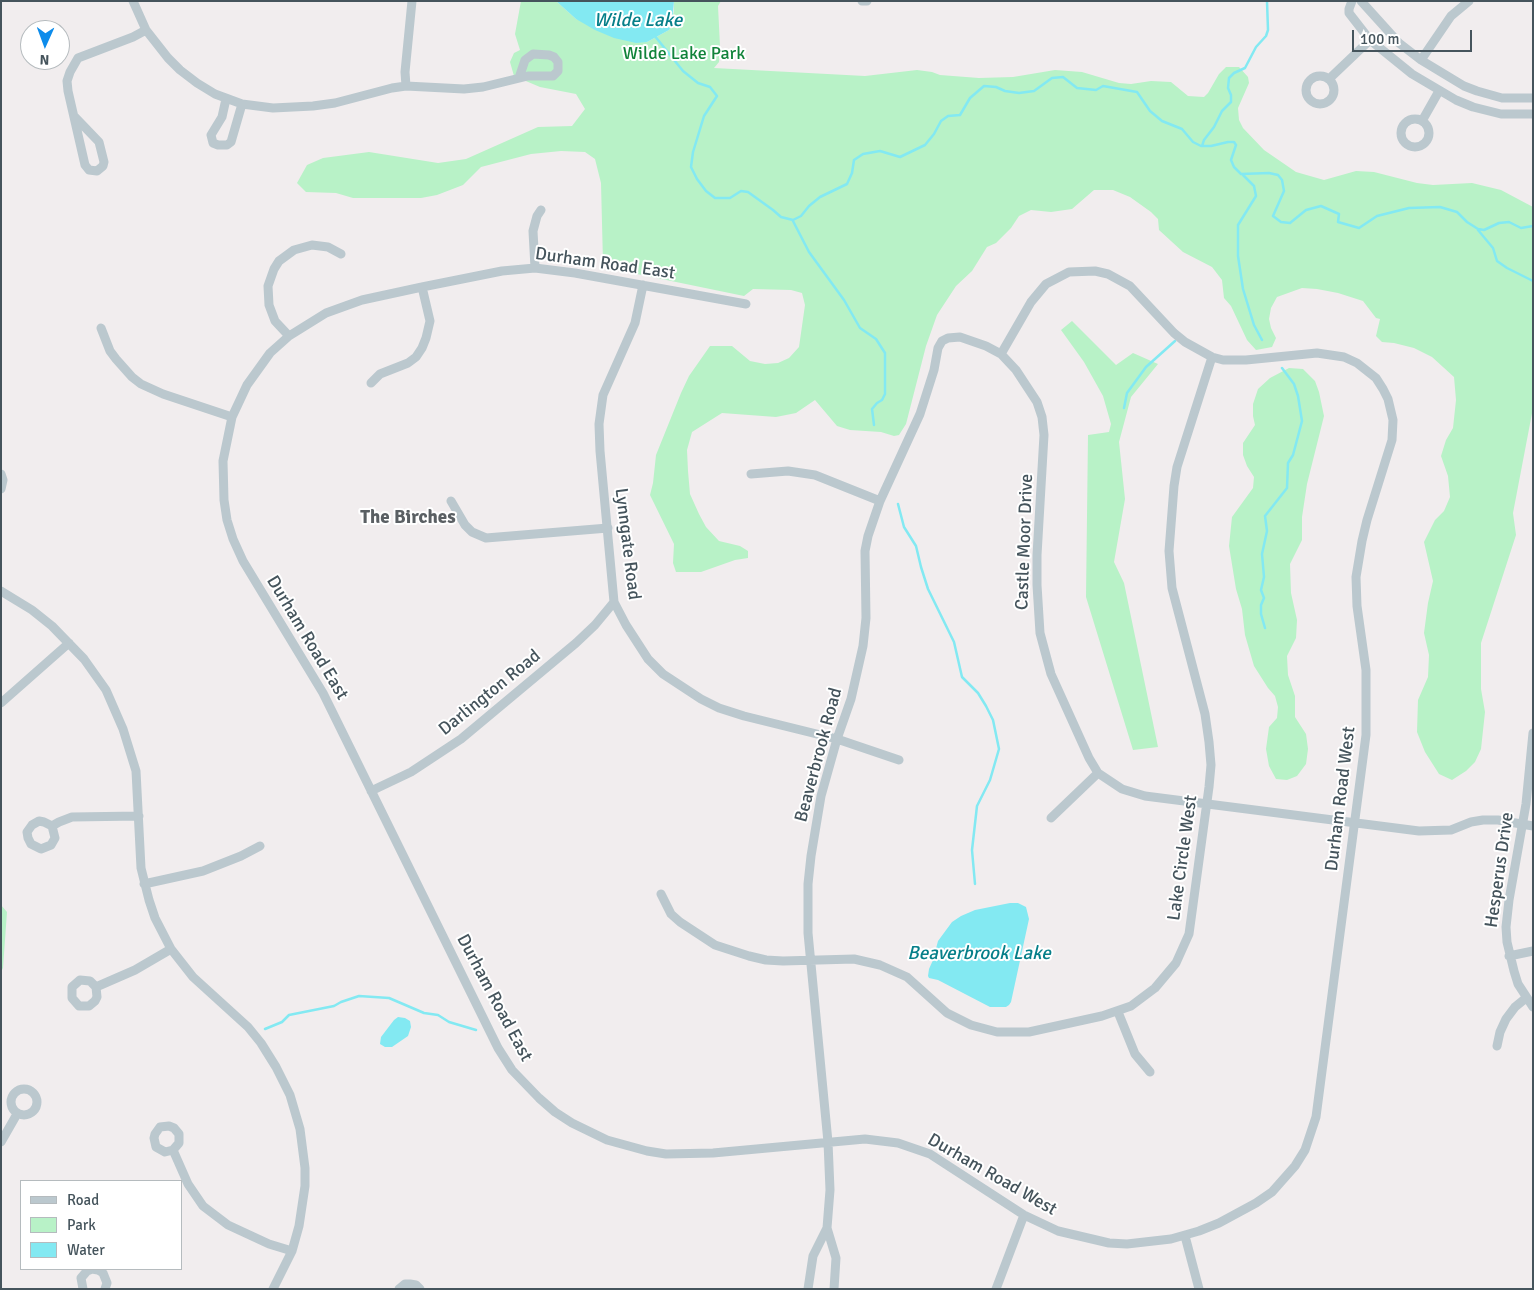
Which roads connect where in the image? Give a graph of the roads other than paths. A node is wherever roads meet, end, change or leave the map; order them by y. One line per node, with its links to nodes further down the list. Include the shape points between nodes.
1 (133, 1): 8 (street)
2 (412, 1): 13 (street)
3 (862, 1): 4 (street)
4 (867, 1)
5 (1352, 1): 9 (street, via 1349,13)
6 (1361, 1): 10 (street, via 1399,43)
7 (1469, 1): 10 (street, via 1451,16)
8 (146, 30): 16 (street, via 180,70); 19 (street, via 78,58 67,80)
9 (1370, 40): 12 (street); 14 (street)
10 (1421, 60): 15 (street, via 1477,92 1502,98)
11 (520, 78): 13 (street, via 464,89)
12 (1329, 79)
13 (406, 86): 17 (street, via 312,106 273,108)
14 (1439, 91): 18 (street, via 1487,111); 20 (street)
15 (1533, 98)
16 (226, 99): 17 (street); 17 (street, via 222,117 211,135 213,143 218,145 231,142)
17 (242, 104)
18 (1533, 114)
19 (75, 117): 19 (street, via 85,166 89,170 97,170 104,162 100,142)
20 (1422, 121)
21 (541, 210): 23 (street, via 533,231)
22 (341, 254): 28 (street, via 328,247 312,245 294,250 279,261 268,286 269,305 276,321)
23 (535, 268): 24 (street, Durham Road East); 25 (street, Durham Road East, via 502,271)
24 (643, 285): 26 (street, Durham Road East); 39 (street, Lynngate Road, via 635,323 607,382 600,410 599,444)
25 (422, 287): 28 (street, Durham Road East, via 343,306); 32 (street, via 430,321 422,348 408,363 380,374)
26 (746, 304)
27 (101, 328): 33 (street, via 110,351 141,384)
28 (289, 336): 33 (street, Durham Road East, via 258,369)
29 (948, 338): 30 (street, Castle Moor Drive, via 972,340); 38 (street, Beaverbrook Road, via 938,348 920,414)
30 (1001, 354): 31 (street, Durham Road West, via 1046,284 1069,272 1082,271 1108,274 1130,286 1184,342); 47 (street, Castle Moor Drive, via 1028,387 1042,417 1044,457 1037,585 1040,633 1051,674)
31 (1212, 357): 49 (street, Lake Circle West, via 1177,468 1169,551 1172,588 1202,700 1209,742); 52 (street, Durham Road West, via 1246,360 1317,353 1344,357 1376,378 1392,410 1392,440 1365,527 1356,577 1366,670 1367,716)
32 (371, 383)
33 (232, 417): 48 (street, Durham Road East, via 223,460 223,482 227,520 233,540 254,582 323,693)
34 (1, 474): 36 (street)
35 (751, 474): 38 (street, via 788,471 808,474)
36 (1, 489)
37 (451, 501): 39 (street, via 465,525 486,538)
38 (880, 501): 45 (street, Beaverbrook Road, via 872,519 866,551 863,646 851,699)
39 (608, 528): 41 (street, Lynngate Road)
40 (1, 591): 42 (street, via 32,610)
41 (614, 602): 45 (street, Lynngate Road, via 648,659 688,692 744,716); 48 (street, Darlington Road, via 576,643 461,739 411,772)
42 (69, 643): 43 (street); 50 (street, via 106,690 123,729 136,771)
43 (1, 703)
44 (1533, 733): 53 (street, Hesperus Drive)
45 (837, 739): 46 (street, Lynngate Road); 62 (street, Beaverbrook Road, via 821,796 810,856 807,907)
46 (899, 760)
47 (1098, 773): 49 (street, Castle Moor Drive, via 1134,794); 51 (street)
48 (372, 791): 71 (street, Durham Road East, via 498,1048 512,1070 555,1112 607,1140 666,1154)
49 (1206, 804): 52 (street, Castle Moor Drive); 66 (street, Lake Circle West, via 1192,918 1183,949 1155,988)
50 (139, 816): 54 (street, via 72,817); 57 (street)
51 (1051, 818)
52 (1354, 822): 53 (street, Castle Moor Drive, via 1419,831 1451,830 1483,820); 75 (street, Durham Road West, via 1319,1102 1305,1150 1272,1192 1238,1214)
53 (1523, 824): 55 (street, Castle Moor Drive); 61 (street, Hesperus Drive, via 1507,914)
54 (52, 826)
55 (1533, 826)
56 (260, 846): 57 (street, via 204,871)
57 (144, 884): 59 (street, via 155,918)
58 (661, 894): 62 (street, Lake Circle West, via 671,914 715,945 766,960)
59 (171, 949): 63 (street); 76 (street, via 193,977 254,1034 269,1054 290,1094 300,1129 305,1168 303,1209)
60 (1533, 951): 61 (street)
61 (1509, 956): 64 (street, Hesperus Drive)
62 (810, 960): 66 (street, Lake Circle West, via 854,959 880,965 906,978 947,1013 971,1025 996,1032 1029,1032); 71 (street, Beaverbrook Road)
63 (96, 987)
64 (1526, 998): 65 (street, Hesperus Drive); 67 (street, via 1506,1019)
65 (1533, 1007)
66 (1118, 1012): 68 (street, via 1135,1054)
67 (1497, 1046)
68 (1150, 1072)
69 (17, 1114): 70 (street)
70 (1, 1142)
71 (828, 1142): 73 (street, Durham Road West, via 865,1139 913,1148 947,1165); 74 (street, Beaverbrook Road, via 830,1190)
72 (173, 1150): 76 (street, via 188,1184 214,1216 246,1234)
73 (1024, 1215): 75 (street, Durham Road West, via 1058,1231 1109,1243 1144,1243); 84 (street)
74 (827, 1228): 82 (street, Beaverbrook Road, via 813,1256); 83 (street, Beaverbrook Road, via 836,1258)
75 (1185, 1236): 85 (street)
76 (292, 1251): 79 (street)
77 (83, 1289): 78 (street, via 82,1278 87,1271 98,1270 107,1283)
78 (105, 1289)
79 (274, 1289)
80 (399, 1289): 81 (street, via 410,1284)
81 (420, 1289)
82 (808, 1289)
83 (834, 1289)
84 (996, 1289)
85 (1199, 1289)

